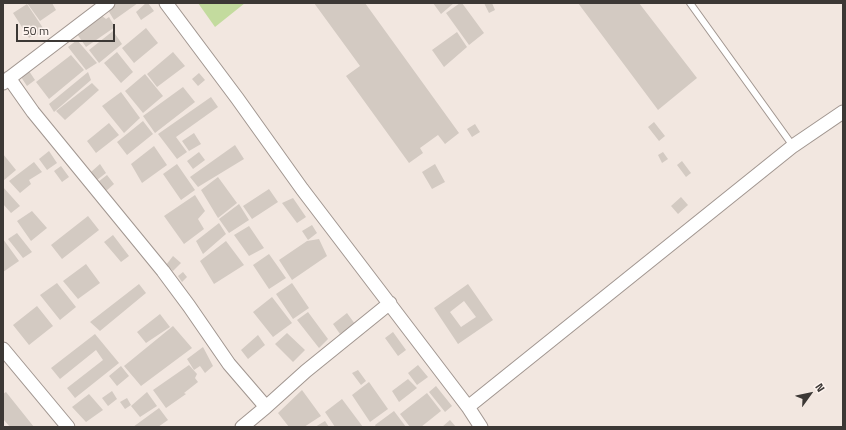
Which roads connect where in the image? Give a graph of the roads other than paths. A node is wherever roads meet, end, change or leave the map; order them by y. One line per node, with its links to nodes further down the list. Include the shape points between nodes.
1 (108, 3): 4 (street)
2 (166, 3): 7 (street, via 238,98 302,189)
3 (690, 3): 6 (lane)
4 (6, 80): 10 (street, via 163,272 229,364)
5 (843, 112): 6 (street)
6 (793, 146): 9 (street)
7 (390, 303): 9 (street); 10 (street, via 306,371)
8 (3, 349): 11 (street)
9 (468, 407): 13 (street)
10 (266, 408): 12 (street)
11 (68, 427)
12 (242, 427)
13 (481, 427)

